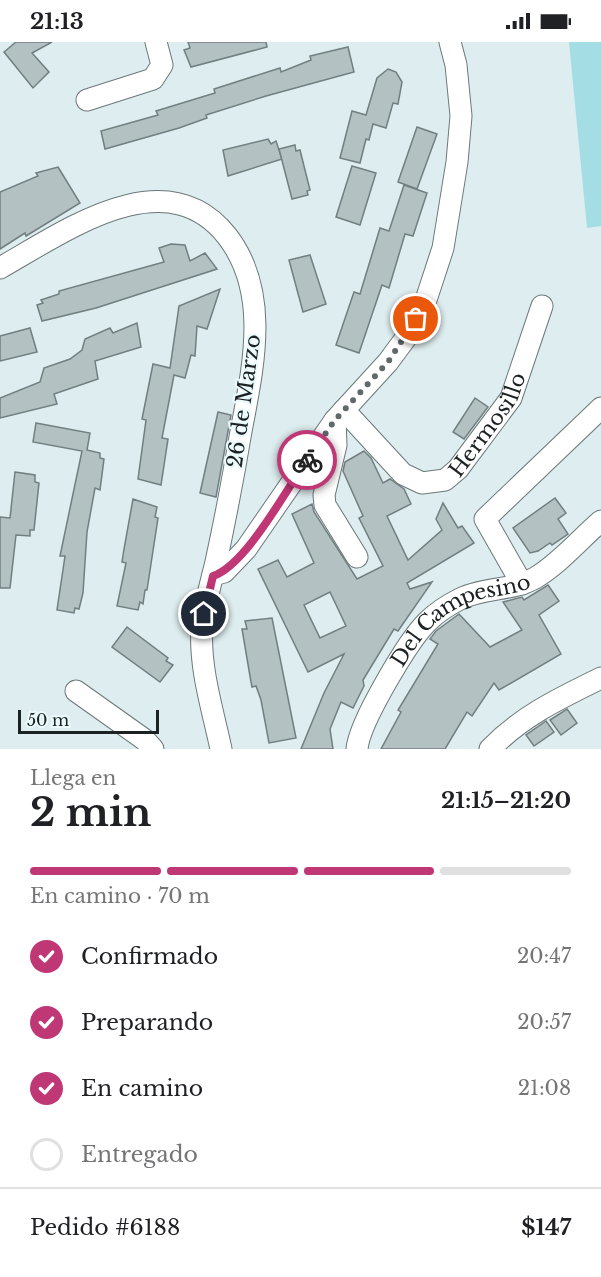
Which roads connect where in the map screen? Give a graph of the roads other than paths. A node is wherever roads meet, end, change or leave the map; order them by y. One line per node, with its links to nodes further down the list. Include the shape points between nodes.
1 (156, 42): 3 (street, via 162,65 153,79)
2 (450, 42): 7 (street, via 461,116 443,248 425,303 408,335)
3 (87, 100)
4 (0, 268): 10 (street, 26 de Marzo, via 110,210 144,201 178,203 214,220 240,253 251,287 255,358)
5 (542, 306): 7 (street, Hermosillo, via 511,398 458,469 445,480 422,483 408,477)
6 (601, 408): 11 (street, via 484,519)
7 (339, 415): 9 (street, via 325,505); 10 (street, via 246,549 229,568)
8 (601, 521): 11 (street, Del Campesino, via 537,577)
9 (357, 557)
10 (213, 576): 15 (street, 26 de Marzo, via 201,647)
11 (522, 584): 16 (street, Del Campesino, via 463,597 425,623 364,724)
12 (601, 678): 17 (street, via 523,719)
13 (76, 691): 14 (street)
14 (153, 749)
15 (221, 749)
16 (357, 749)
17 (490, 749)

